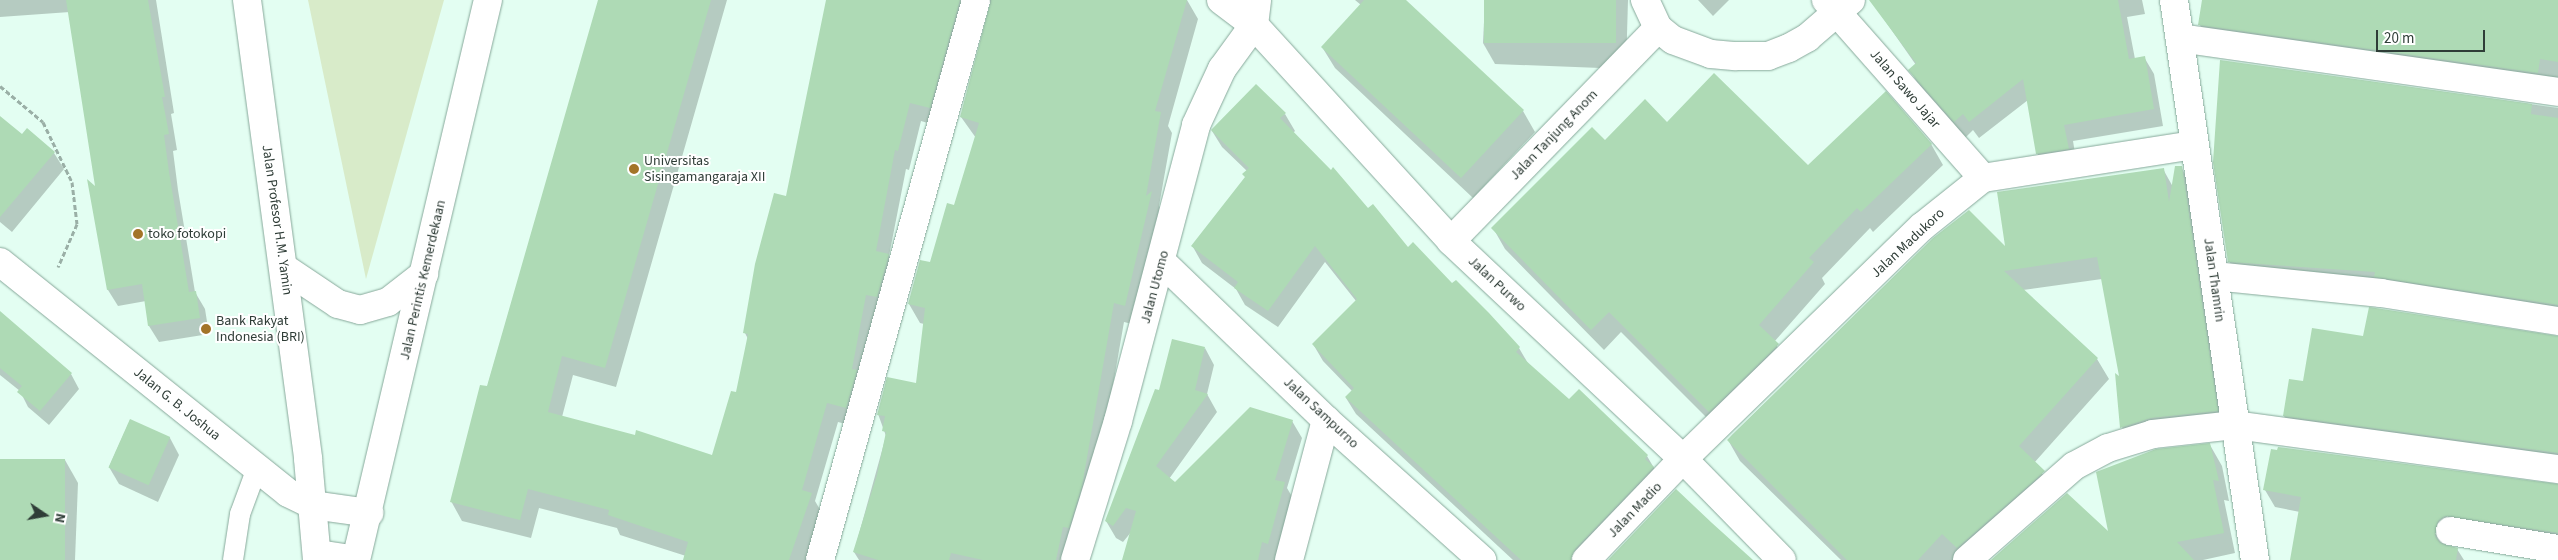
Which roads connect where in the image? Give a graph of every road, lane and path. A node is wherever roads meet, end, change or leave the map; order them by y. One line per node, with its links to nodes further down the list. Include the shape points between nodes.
1 (247, 0): 18 (street, Jalan Profesor H.M. Yamin)
2 (488, 0): 19 (street, Jalan Perintis Kemerdekaan)
3 (976, 0): 35 (street)
4 (1221, 0): 8 (street, Jalan Purwo)
5 (1645, 0): 9 (street)
6 (2174, 0): 10 (street, Jalan Thamrin)
7 (1838, 4): 9 (street, via 1807,38 1768,56 1711,54 1686,47); 14 (street, Jalan Sawo Jajar)
8 (1256, 12): 15 (street, Jalan Purwo); 17 (street, Jalan Utomo, via 1222,68 1196,125)
9 (1658, 28): 15 (street, Jalan Tanjung Anom)
10 (2180, 38): 12 (street); 13 (street, Jalan Thamrin)
11 (0, 86): 21 (path, via 43,122 72,182 77,224)
12 (2558, 92)
13 (2193, 145): 14 (street, Jalan Madukoro); 20 (street, Jalan Thamrin)
14 (1983, 178): 25 (street, Jalan Madukoro, via 1923,226)
15 (1451, 241): 25 (street, Jalan Purwo)
16 (0, 262): 21 (street, Jalan G. B. Joshua)
17 (1162, 262): 23 (street, Jalan Sampurno); 36 (street, Jalan Utomo)
18 (284, 268): 19 (street, via 338,304 360,310 388,302); 28 (street, Jalan Profesor H.M. Yamin)
19 (424, 274): 29 (street, Jalan Perintis Kemerdekaan)
20 (2214, 276): 22 (street, via 2381,293); 24 (street, Jalan Thamrin)
21 (44, 298): 26 (street, Jalan G. B. Joshua)
22 (2558, 321)
23 (1326, 420): 37 (street); 38 (street, Jalan Sampurno)
24 (2235, 425): 27 (street); 41 (street, via 2153,434 2108,448 2074,466); 42 (street, Jalan Thamrin)
25 (1683, 459): 39 (street, Jalan Madio); 40 (street, Jalan Purwo)
26 (257, 468): 28 (street, Jalan G. B. Joshua, via 288,493); 33 (lane, via 240,514)
27 (2558, 469)
28 (313, 505): 29 (street, Jalan G. B. Joshua); 32 (street, Jalan Profesor H.M. Yamin)
29 (369, 513): 34 (street, Jalan Perintis Kemerdekaan)
30 (2450, 531): 31 (street)
31 (2558, 550)
32 (318, 557): 34 (street)
33 (233, 560)
34 (356, 560)
35 (820, 560)
36 (1075, 560)
37 (1289, 560)
38 (1482, 560)
39 (1586, 560)
40 (1782, 560)
41 (1967, 560)
42 (2255, 560)

